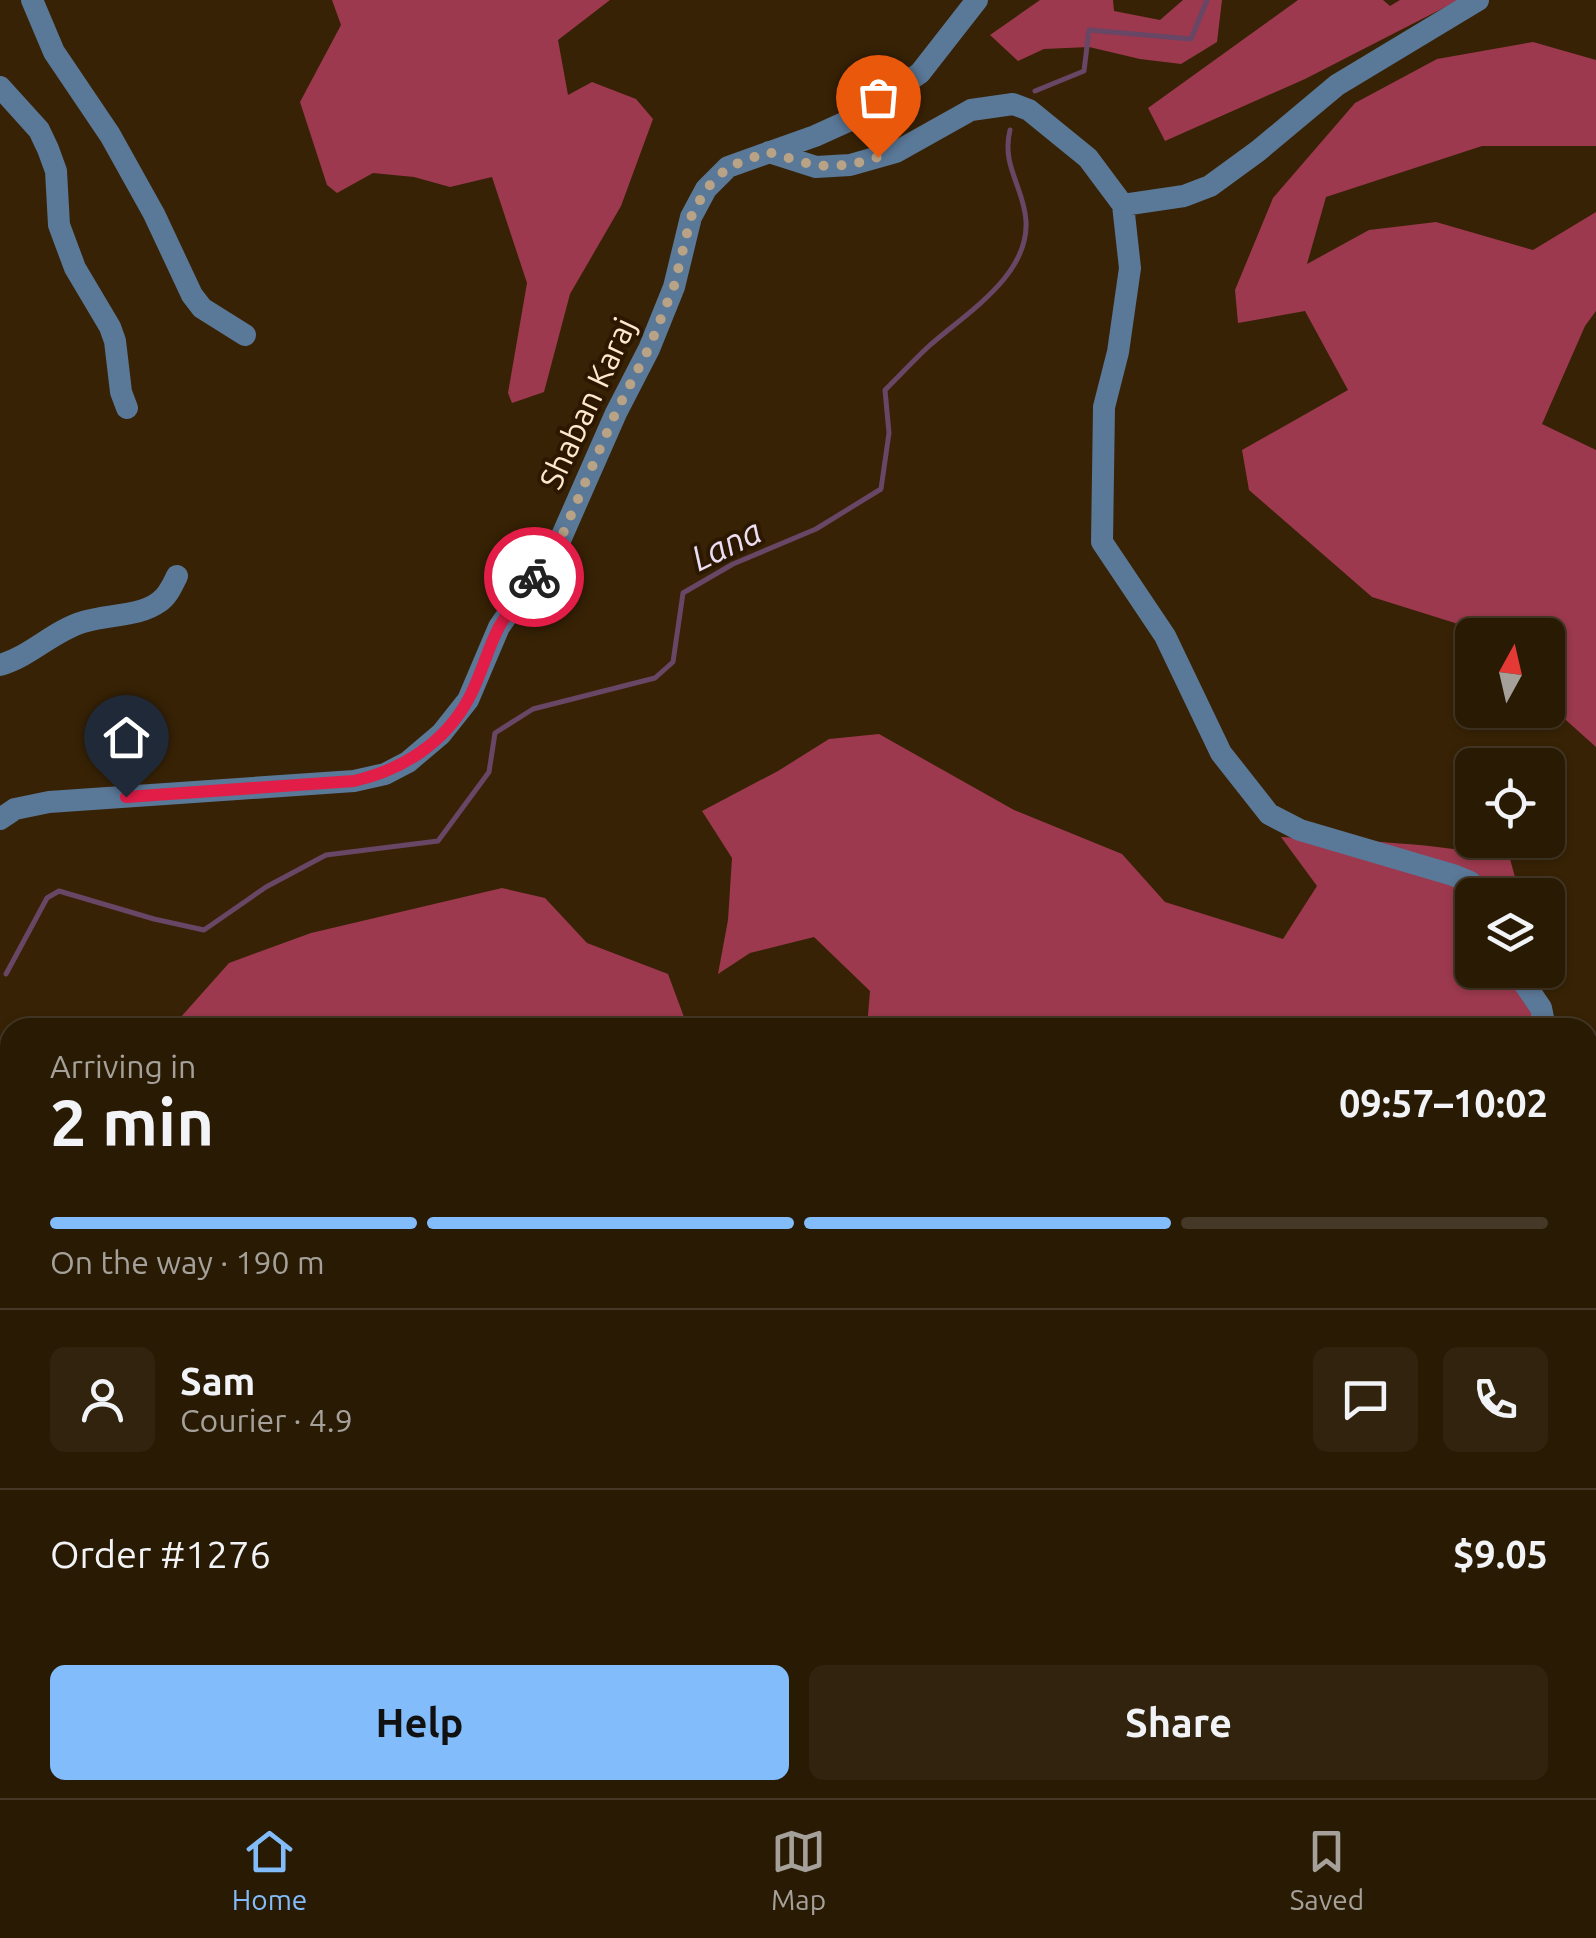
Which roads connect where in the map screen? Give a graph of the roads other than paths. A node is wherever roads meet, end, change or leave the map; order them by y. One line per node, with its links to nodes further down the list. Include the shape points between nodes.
1 (32, 0): 7 (street, via 54,52 110,135 192,295)
2 (977, 0): 5 (street, Shaban Karaj, via 920,73 858,117)
3 (1478, 0): 6 (street, via 1337,85 1210,186)
4 (0, 86): 8 (street, via 48,149 60,225 75,268 110,327)
5 (768, 152): 6 (street, via 816,166 850,165 896,152 971,110 1013,104 1030,110 1088,158); 11 (street, Shaban Karaj, via 728,167 706,189 649,348 561,538 499,627 468,700 428,747 385,774 354,781 49,802)
6 (1123, 205): 12 (street, via 1130,268 1104,407 1102,542 1164,636 1221,753 1269,814 1300,830)
7 (245, 335)
8 (127, 408)
9 (177, 576): 10 (street, via 158,603 85,621)
10 (0, 666)
11 (0, 819)
12 (1460, 878)
13 (1526, 988): 14 (street)
14 (1543, 1018)

